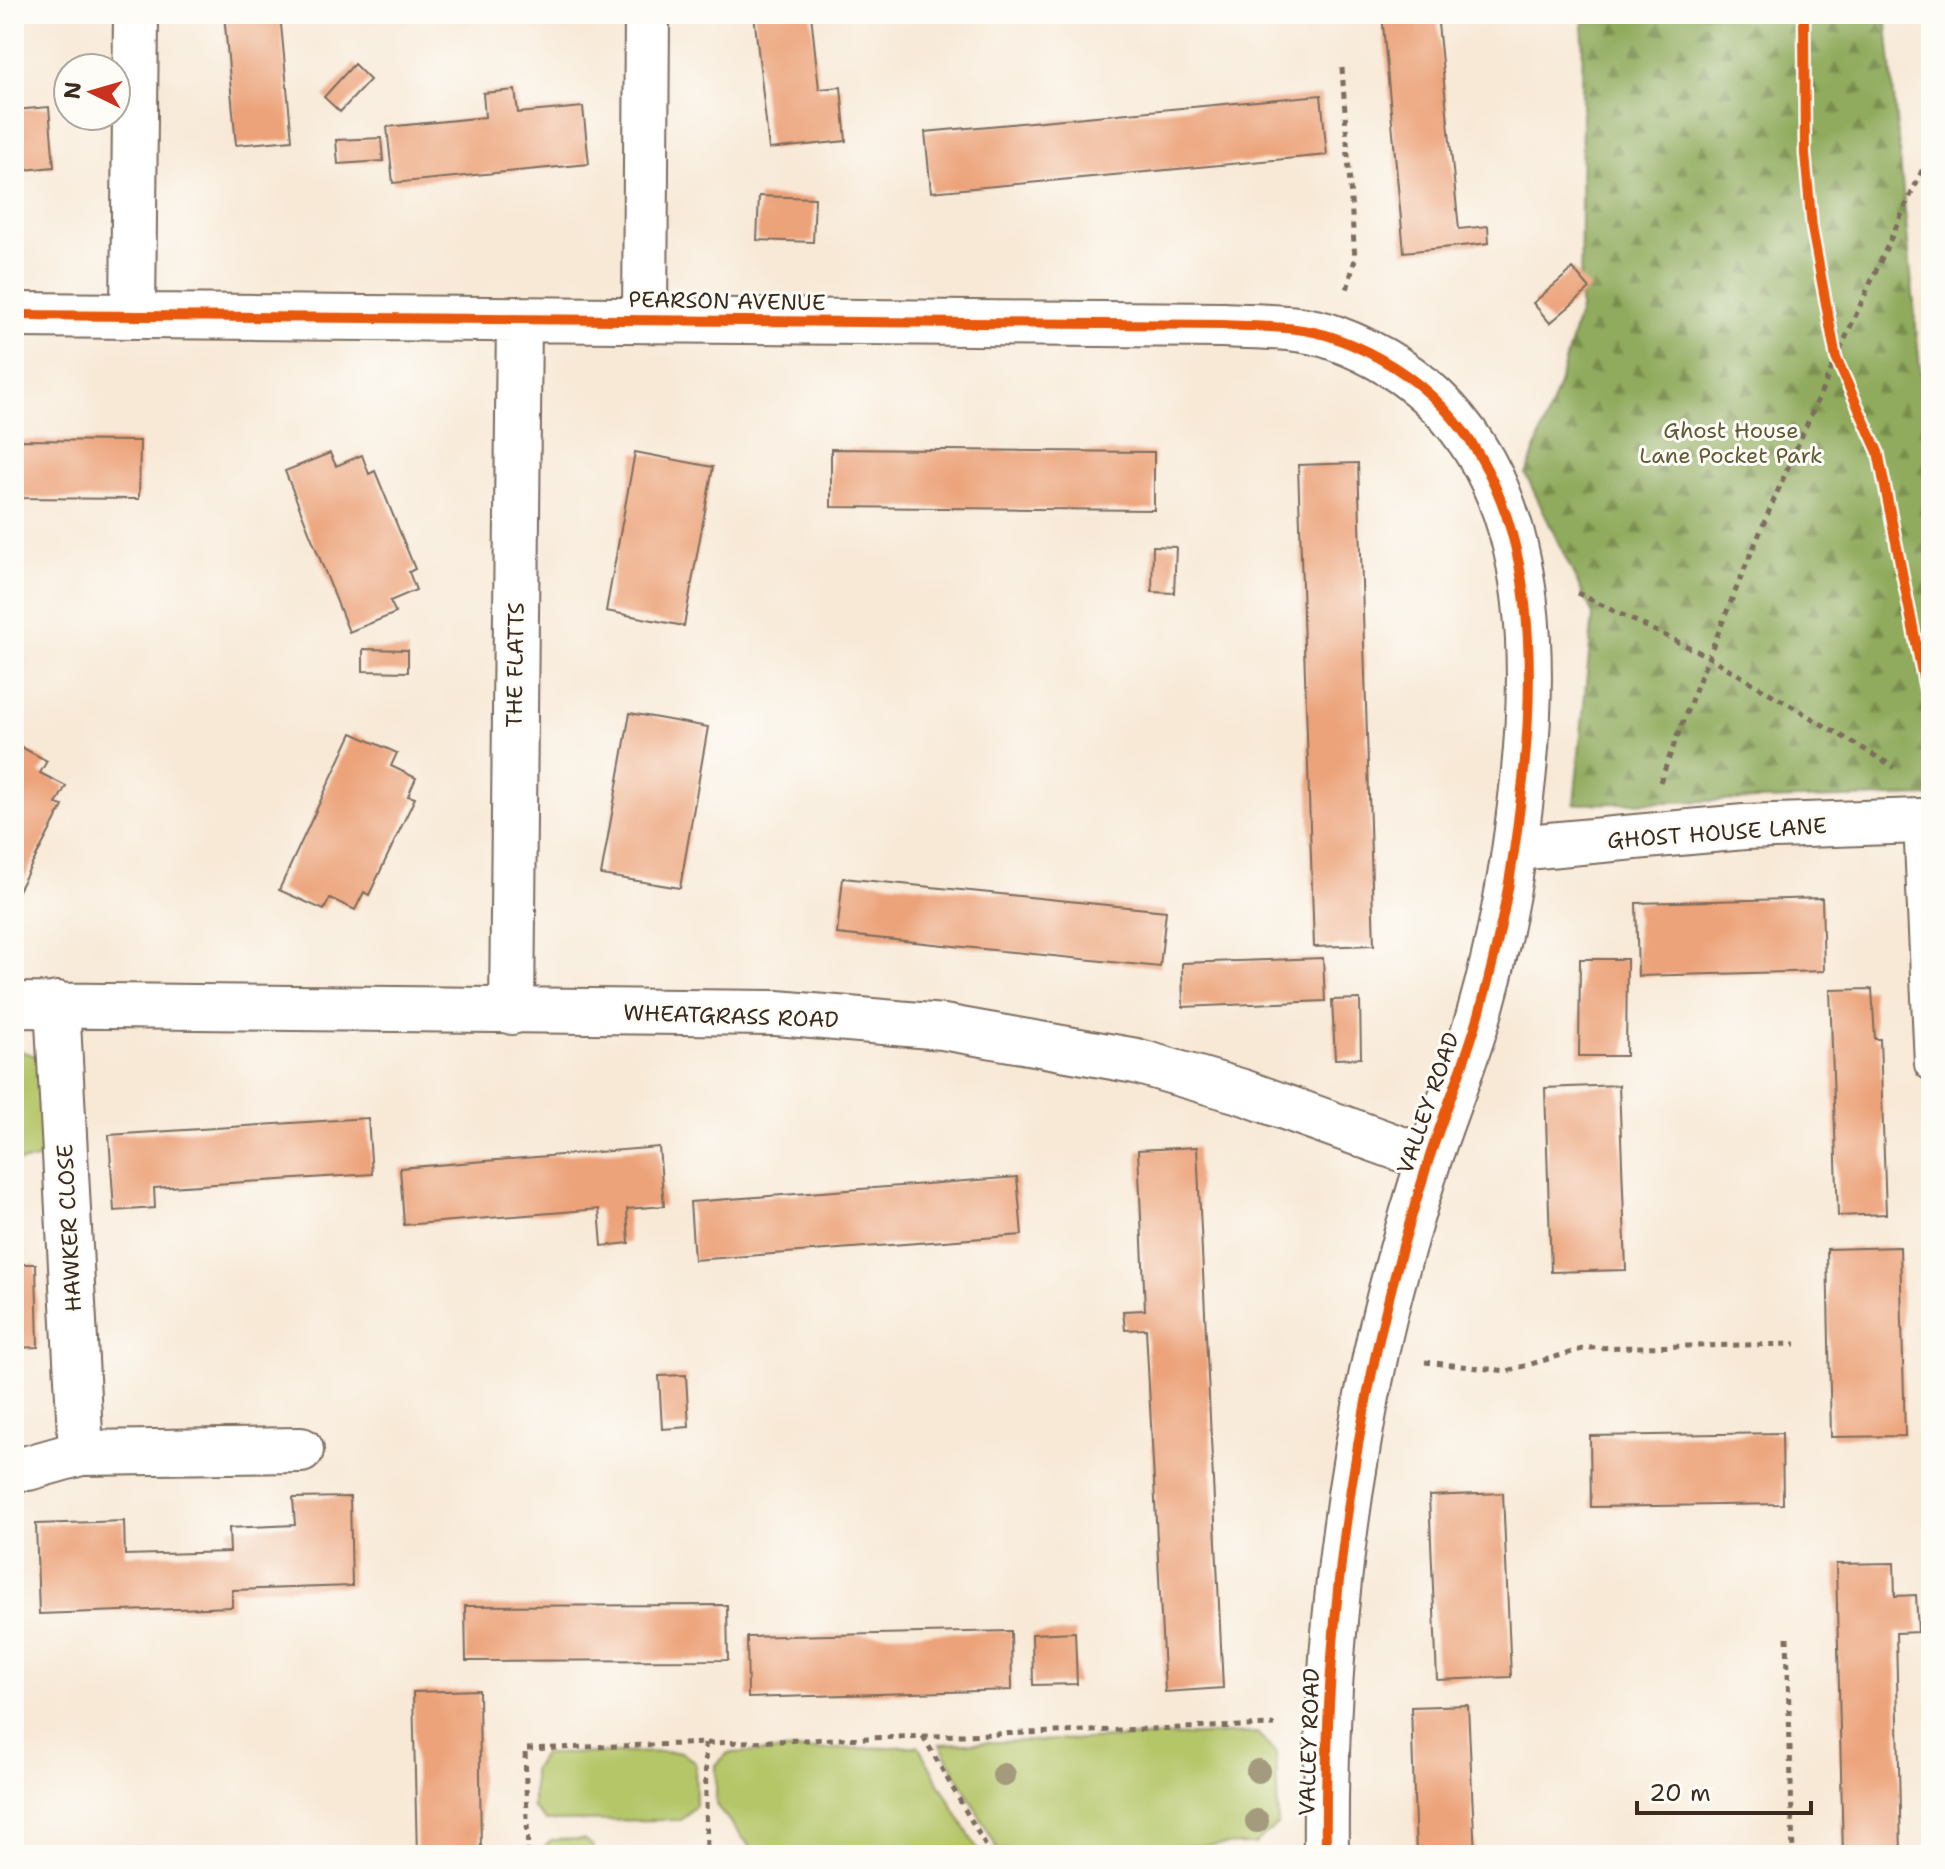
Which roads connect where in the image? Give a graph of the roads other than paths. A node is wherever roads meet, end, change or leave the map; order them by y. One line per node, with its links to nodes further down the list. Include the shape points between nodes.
1 (136, 14): 4 (street)
2 (647, 14): 6 (street, PEARSON AVENUE)
3 (14, 315): 4 (street, PEARSON AVENUE)
4 (133, 315): 5 (street, PEARSON AVENUE)
5 (519, 319): 6 (street, PEARSON AVENUE); 12 (street, THE FLATTS)
6 (645, 320): 7 (street, PEARSON AVENUE, via 1301,329 1383,360)
7 (1425, 388): 9 (street, VALLEY ROAD, via 1471,440 1499,490 1522,566 1530,713)
8 (1920, 821): 9 (street, GHOST HOUSE LANE, via 1744,827); 13 (lane)
9 (1515, 848): 14 (street, VALLEY ROAD, via 1480,1012)
10 (57, 1004): 11 (street, WHEATGRASS ROAD); 12 (street, WHEATGRASS ROAD); 16 (street, HAWKER CLOSE)
11 (14, 1005)
12 (512, 1012): 14 (street, WHEATGRASS ROAD, via 777,1013 943,1027 1136,1061 1243,1092)
13 (1931, 1064)
14 (1429, 1159): 18 (street, VALLEY ROAD, via 1395,1270 1353,1471 1339,1568 1328,1724)
15 (301, 1450): 16 (street)
16 (81, 1453): 17 (street)
17 (28, 1468)
18 (1326, 1855)

